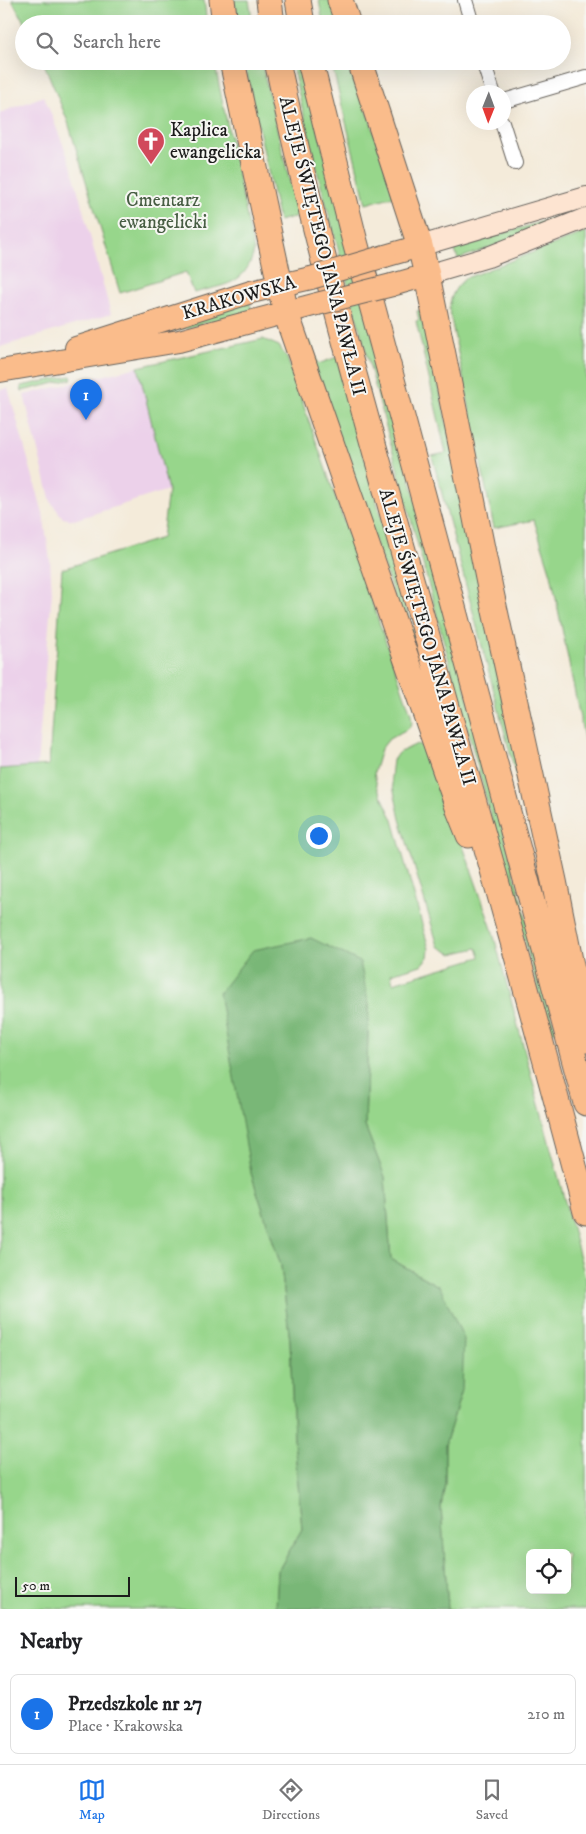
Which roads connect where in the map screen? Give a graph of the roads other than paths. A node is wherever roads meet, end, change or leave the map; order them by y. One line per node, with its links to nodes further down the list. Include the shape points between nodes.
1 (222, 0): 6 (highway)
2 (268, 0): 7 (highway)
3 (298, 0): 8 (highway)
4 (340, 0): 9 (highway)
5 (465, 0): 10 (street)
6 (224, 15)
7 (270, 15)
8 (300, 15)
9 (345, 15)
10 (469, 15)
11 (234, 70): 25 (highway)
12 (279, 70): 28 (highway, ALEJE ŚWIĘTEGO JANA PAWŁA II, via 343,338)
13 (312, 70): 30 (highway, ALEJE ŚWIĘTEGO JANA PAWŁA II, via 354,238)
14 (363, 70): 23 (highway)
15 (486, 70): 17 (street)
16 (586, 77): 18 (street)
17 (490, 85)
18 (511, 99)
19 (504, 130): 20 (street)
20 (514, 164)
21 (586, 197): 23 (main road, KRAKOWSKA)
22 (586, 218): 24 (main road, KRAKOWSKA, via 488,257)
23 (420, 246): 24 (highway); 25 (main road, KRAKOWSKA, bridge)
24 (427, 275): 26 (main road, KRAKOWSKA, bridge); 29 (highway)
25 (279, 285): 26 (highway); 27 (main road, KRAKOWSKA)
26 (286, 313): 27 (main road, KRAKOWSKA, via 179,341); 28 (highway, via 459,810)
27 (4, 370)
28 (511, 931): 31 (highway, ALEJE ŚWIĘTEGO JANA PAWŁA II)
29 (586, 1040)
30 (586, 1103)
31 (586, 1212)

